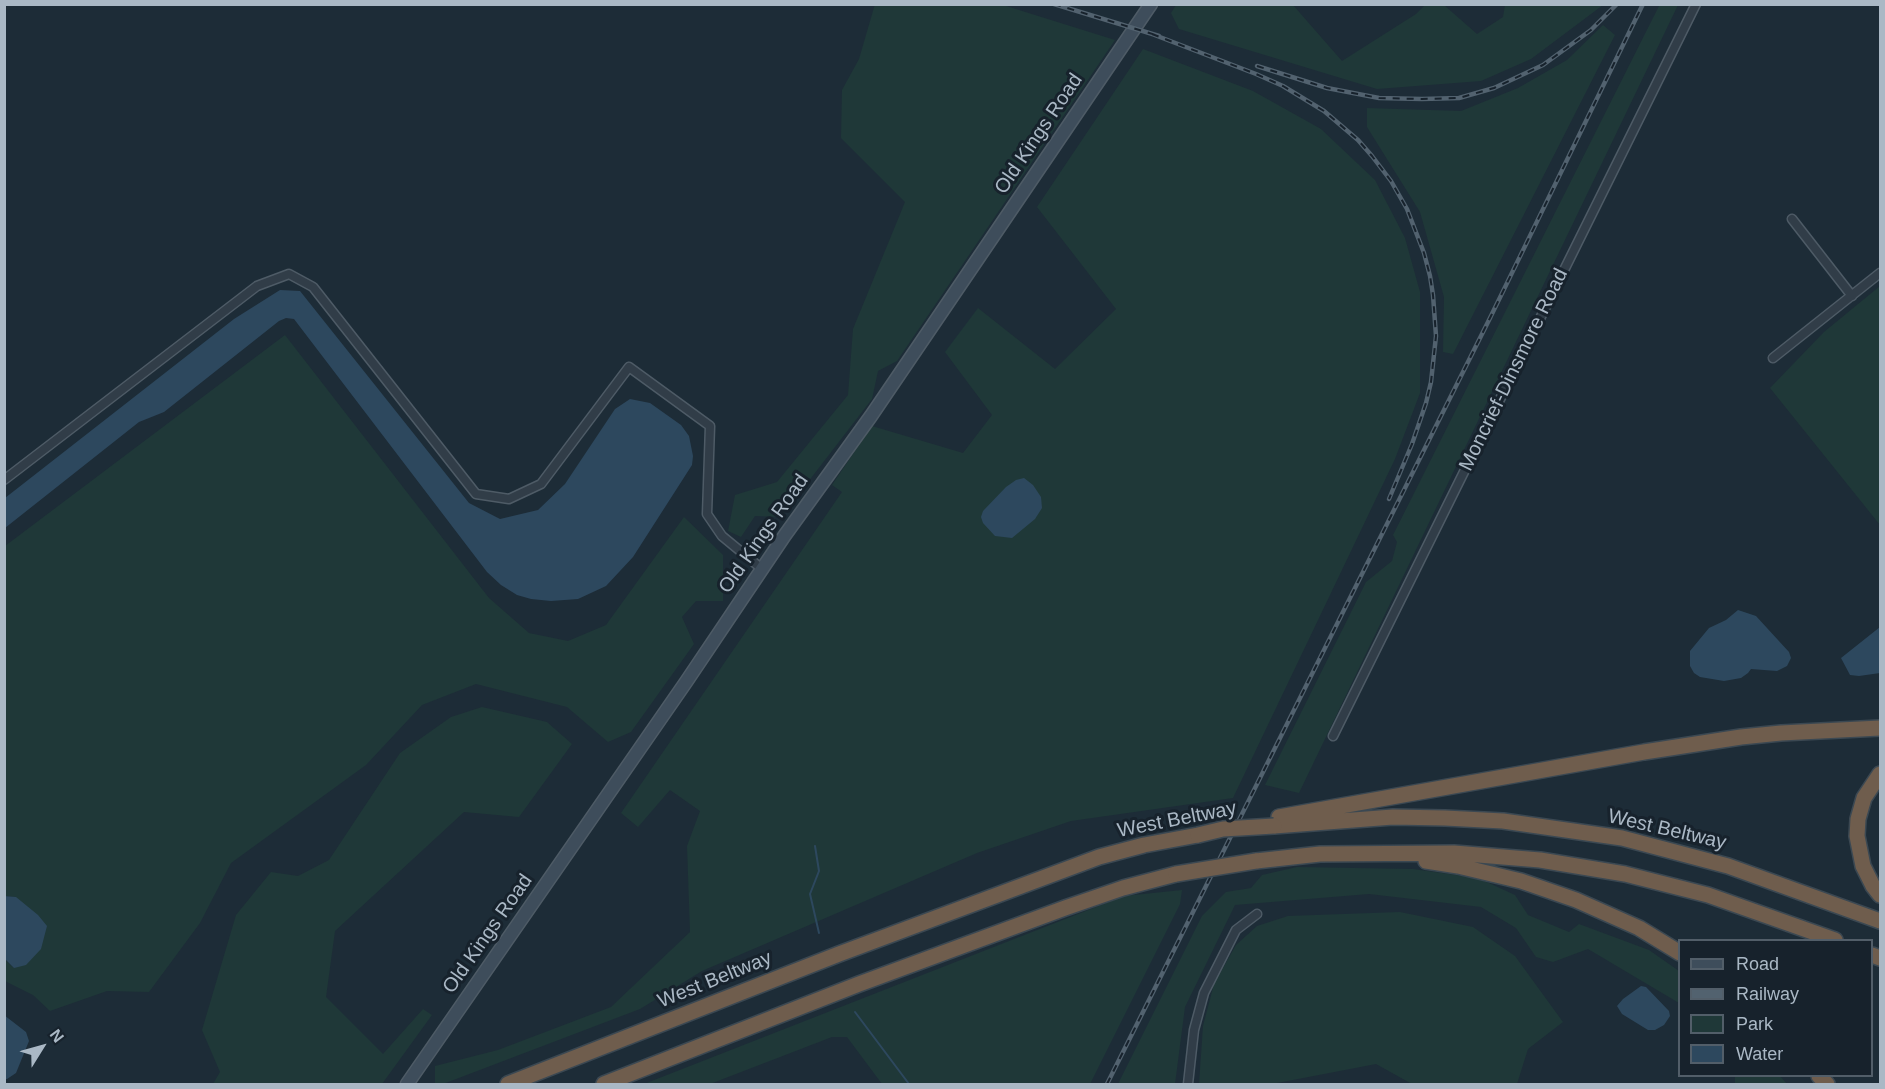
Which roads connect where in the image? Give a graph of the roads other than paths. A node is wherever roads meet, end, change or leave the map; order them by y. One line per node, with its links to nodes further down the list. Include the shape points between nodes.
1 (1151, 4): 8 (street, Old Kings Road, via 871,416)
2 (1696, 4): 10 (street, Moncrief-Dinsmore Road)
3 (1792, 219): 5 (street)
4 (1881, 273): 5 (street)
5 (1852, 296): 6 (street)
6 (1773, 358)
7 (4, 480): 8 (street, via 257,286 289,274 314,287 476,494 509,499 541,484 629,367 711,426 707,514 722,536)
8 (762, 569): 19 (street, Old Kings Road)
9 (1881, 728): 12 (highway, via 1740,737)
10 (1333, 736)
11 (1881, 774): 14 (highway, via 1864,798 1857,836 1863,866)
12 (1277, 822): 16 (highway, West Beltway, via 1445,818 1503,821 1623,838 1728,866); 20 (highway, West Beltway, bridge, via 1144,845 1099,857 838,954)
13 (1384, 854): 17 (highway, via 1454,853 1540,860 1625,874 1708,895); 18 (highway, via 1521,881 1587,904); 21 (highway, bridge, via 1320,854 1256,861 1176,874 1114,891 902,968)
14 (1881, 895)
15 (1257, 914): 22 (street, via 1236,930 1204,993 1194,1030)
16 (1881, 921)
17 (1832, 939)
18 (1678, 952)
19 (407, 1084)
20 (508, 1084)
21 (604, 1084)
22 (1188, 1084)

